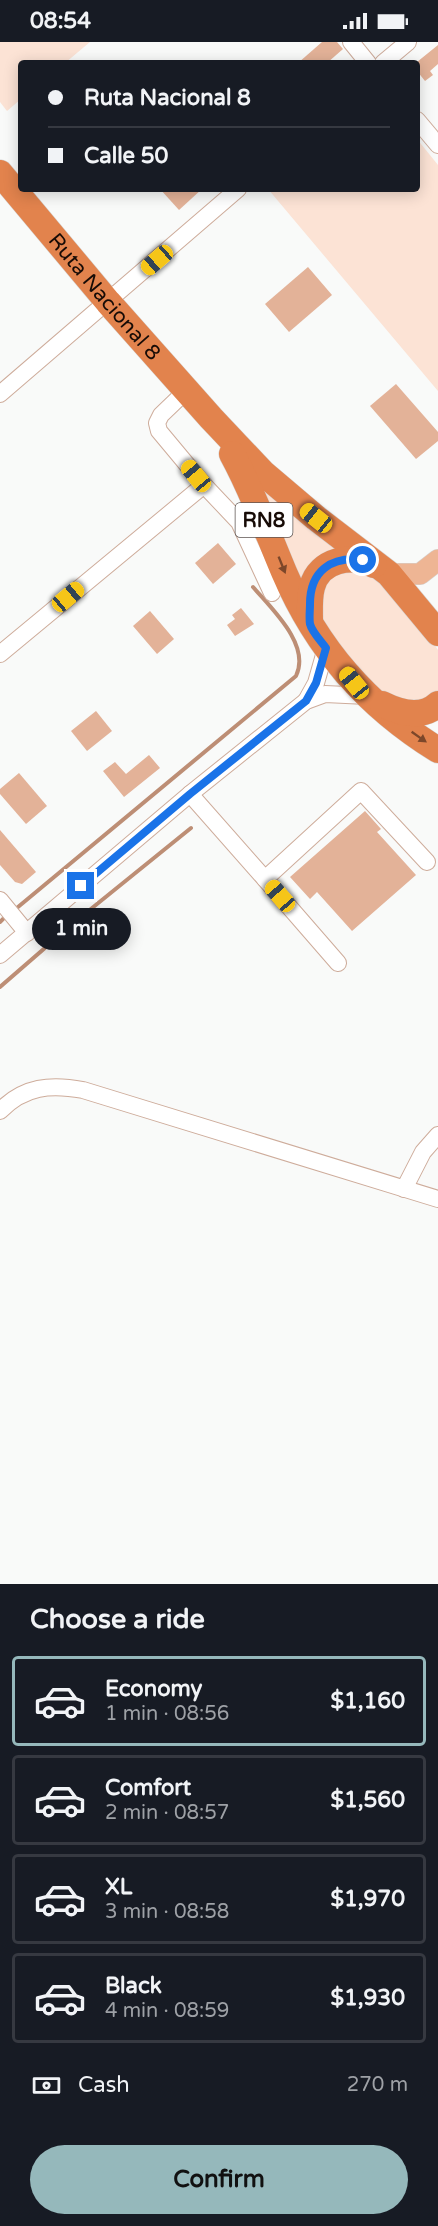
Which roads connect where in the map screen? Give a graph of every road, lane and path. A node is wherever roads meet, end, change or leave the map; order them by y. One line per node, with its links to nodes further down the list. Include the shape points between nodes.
1 (351, 42): 3 (street)
2 (408, 42): 4 (street)
3 (366, 60)
4 (387, 60)
5 (420, 124): 6 (street)
6 (438, 145)
7 (0, 173): 9 (highway, Ruta Nacional 8 / RN8)
8 (235, 192): 9 (street)
9 (108, 302): 10 (highway, Ruta Nacional 8 / RN8); 11 (street)
10 (187, 390): 12 (highway, Ruta Nacional 8 / RN8); 13 (street, via 157,423 159,431)
11 (0, 394)
12 (211, 418): 15 (highway, Ruta Nacional 8 / RN8, via 279,488); 17 (highway, Ruta Nacional 8 / RN8, one-way to 17, via 247,482)
13 (204, 485): 16 (street, via 239,522); 20 (street)
14 (438, 560): 15 (main road, via 420,574)
15 (383, 570): 17 (highway, via 353,558 323,569 312,586); 18 (highway, Ruta Nacional 8 / RN8)
16 (272, 593)
17 (310, 625): 19 (highway, Ruta Nacional 8 / RN8)
18 (438, 633)
19 (326, 648): 21 (highway, Ruta Nacional 8 / RN8); 22 (street, via 316,683)
20 (0, 654)
21 (368, 696): 22 (street, via 325,694); 23 (highway, Ruta Nacional 8 / RN8, via 411,714); 24 (highway, Ruta Nacional 8 / RN8, one-way to 24)
22 (306, 701): 25 (street)
23 (438, 704)
24 (438, 750)
25 (190, 794): 27 (street); 29 (street)
26 (427, 862): 27 (street, via 361,791)
27 (265, 879): 31 (street)
28 (0, 900): 29 (street)
29 (27, 933): 30 (street)
30 (0, 955)
31 (338, 963)
32 (0, 1111): 34 (street, via 19,1096 40,1088 62,1086)
33 (438, 1135): 34 (street, via 423,1152)
34 (404, 1189): 35 (street)
35 (438, 1199)

